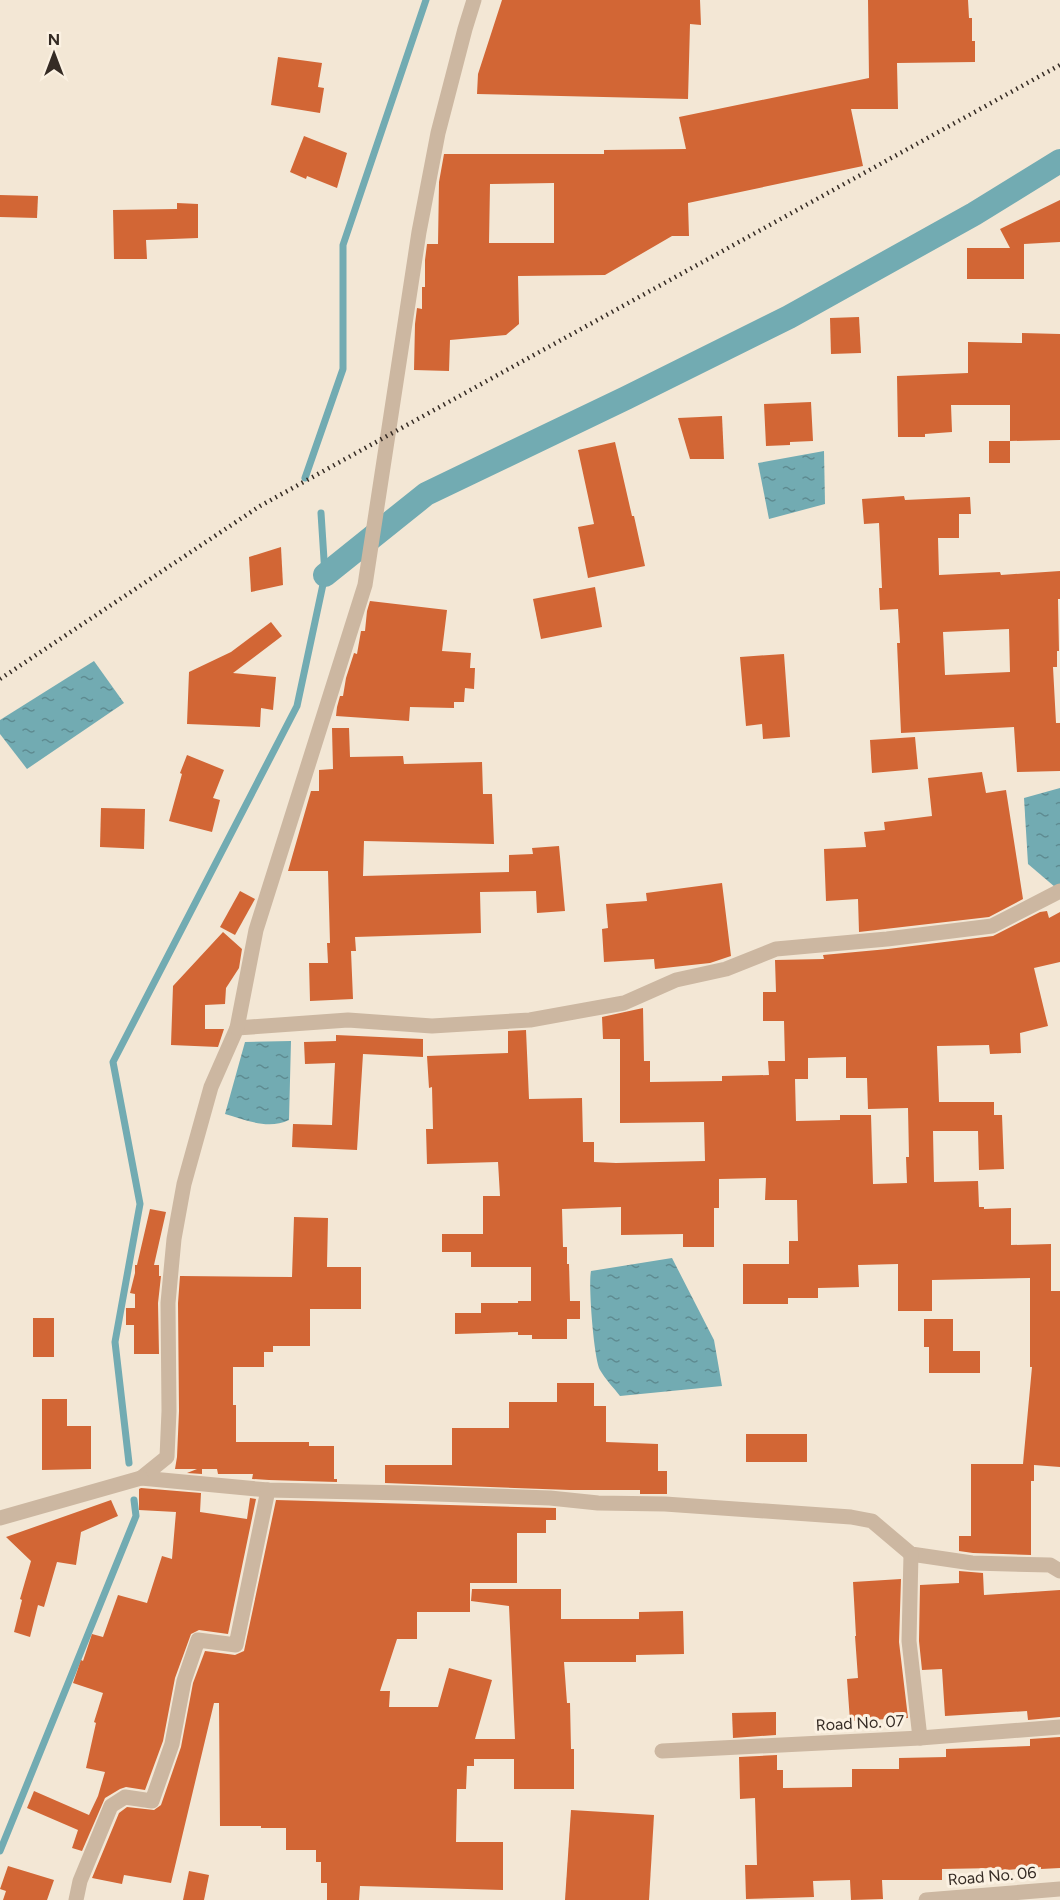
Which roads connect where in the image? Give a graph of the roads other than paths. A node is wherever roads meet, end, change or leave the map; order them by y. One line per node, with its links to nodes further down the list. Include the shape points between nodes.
1 (474, 0): 3 (street, via 438,133 419,232 365,585 256,930)
2 (1060, 891): 3 (street, via 992,926 776,949 726,969 676,980 624,1004 530,1020 432,1026 348,1020)
3 (237, 1028): 4 (street, via 212,1087 184,1184 174,1239 168,1303 167,1457)
4 (141, 1478): 5 (street); 6 (street)
5 (268, 1490): 7 (street, via 550,1498 851,1517 872,1521); 13 (street, via 236,1646 198,1640 153,1801 124,1797 111,1806)
6 (0, 1518)
7 (911, 1554): 8 (street, via 972,1563 1050,1565); 10 (street, via 909,1641)
8 (1060, 1572)
9 (1060, 1727): 10 (street, Road No. 07)
10 (920, 1738): 11 (street, Road No. 07)
11 (662, 1751)
12 (1060, 1889): 14 (street, Road No. 06)
13 (76, 1900)
14 (926, 1900)

